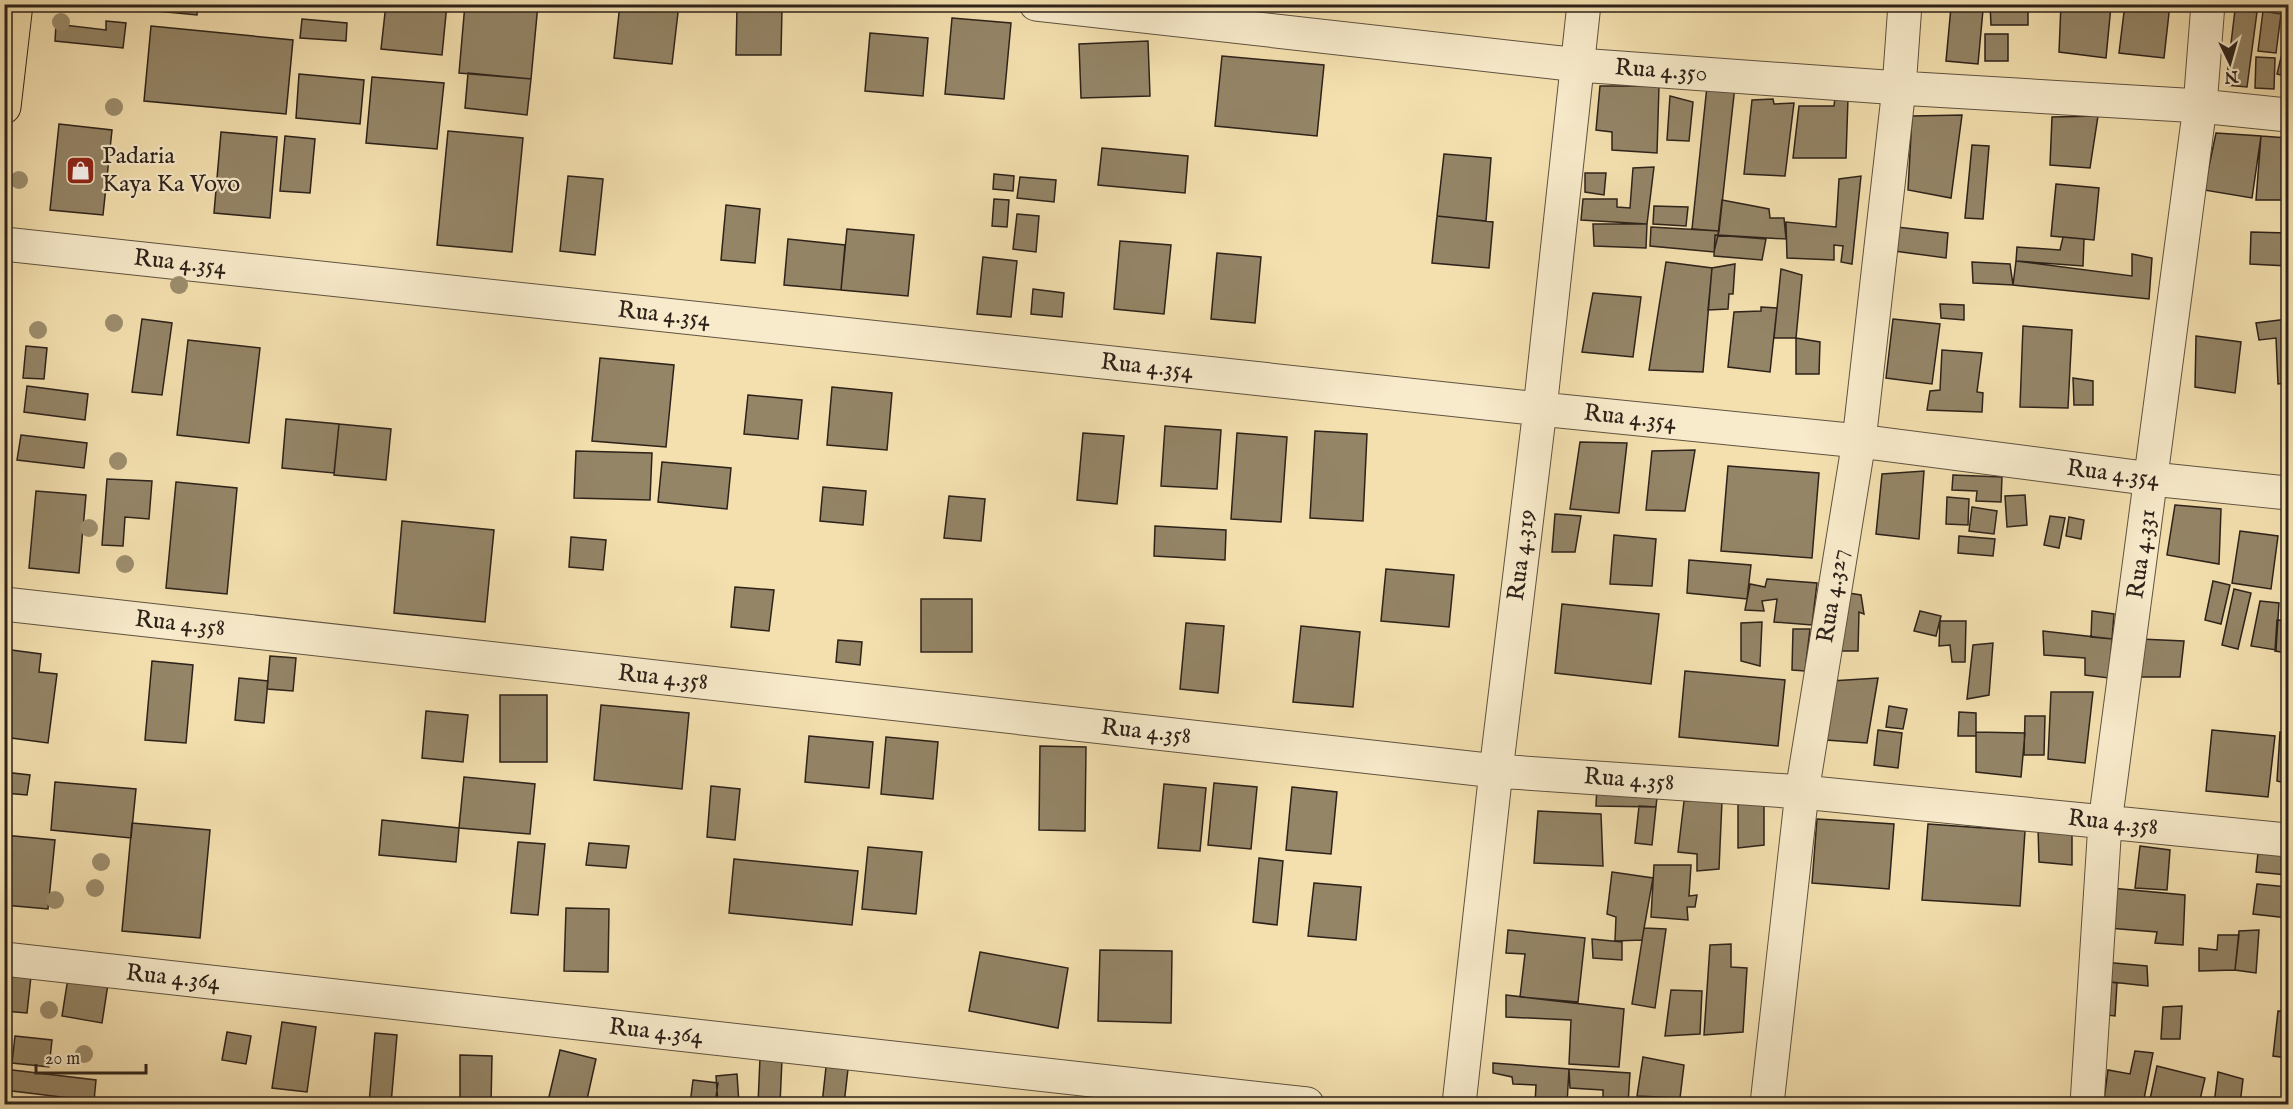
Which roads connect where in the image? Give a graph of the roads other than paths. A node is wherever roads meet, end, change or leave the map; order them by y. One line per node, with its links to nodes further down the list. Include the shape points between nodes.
1 (16, 4): 9 (main road)
2 (1036, 4): 6 (street, Rua 4.350)
3 (1584, 4): 6 (street, Rua 4.319)
4 (1905, 4): 7 (street, Rua 4.327)
5 (2208, 4): 8 (street, Rua 4.331)
6 (1579, 65): 7 (street, Rua 4.350); 12 (street, Rua 4.319)
7 (1899, 88): 8 (street, Rua 4.350); 13 (street, Rua 4.327)
8 (2200, 106): 10 (street, Rua 4.350); 14 (street, Rua 4.331)
9 (4, 107)
10 (2289, 115)
11 (4, 244): 12 (street, Rua 4.354)
12 (1540, 409): 13 (street, Rua 4.354); 17 (street, Rua 4.319)
13 (1858, 441): 14 (street, Rua 4.354); 18 (street, Rua 4.327)
14 (2152, 479): 15 (street, Rua 4.354); 19 (street, Rua 4.331)
15 (2289, 493)
16 (4, 604): 17 (street, Rua 4.358)
17 (1496, 771): 18 (street, Rua 4.358); 23 (street, Rua 4.319)
18 (1802, 792): 19 (street, Rua 4.358); 24 (street, Rua 4.327)
19 (2105, 823): 20 (street, Rua 4.358); 25 (street, Rua 4.331)
20 (2289, 840)
21 (4, 959): 22 (street, Rua 4.364)
22 (1307, 1104)
23 (1459, 1104)
24 (1767, 1104)
25 (2087, 1104)

